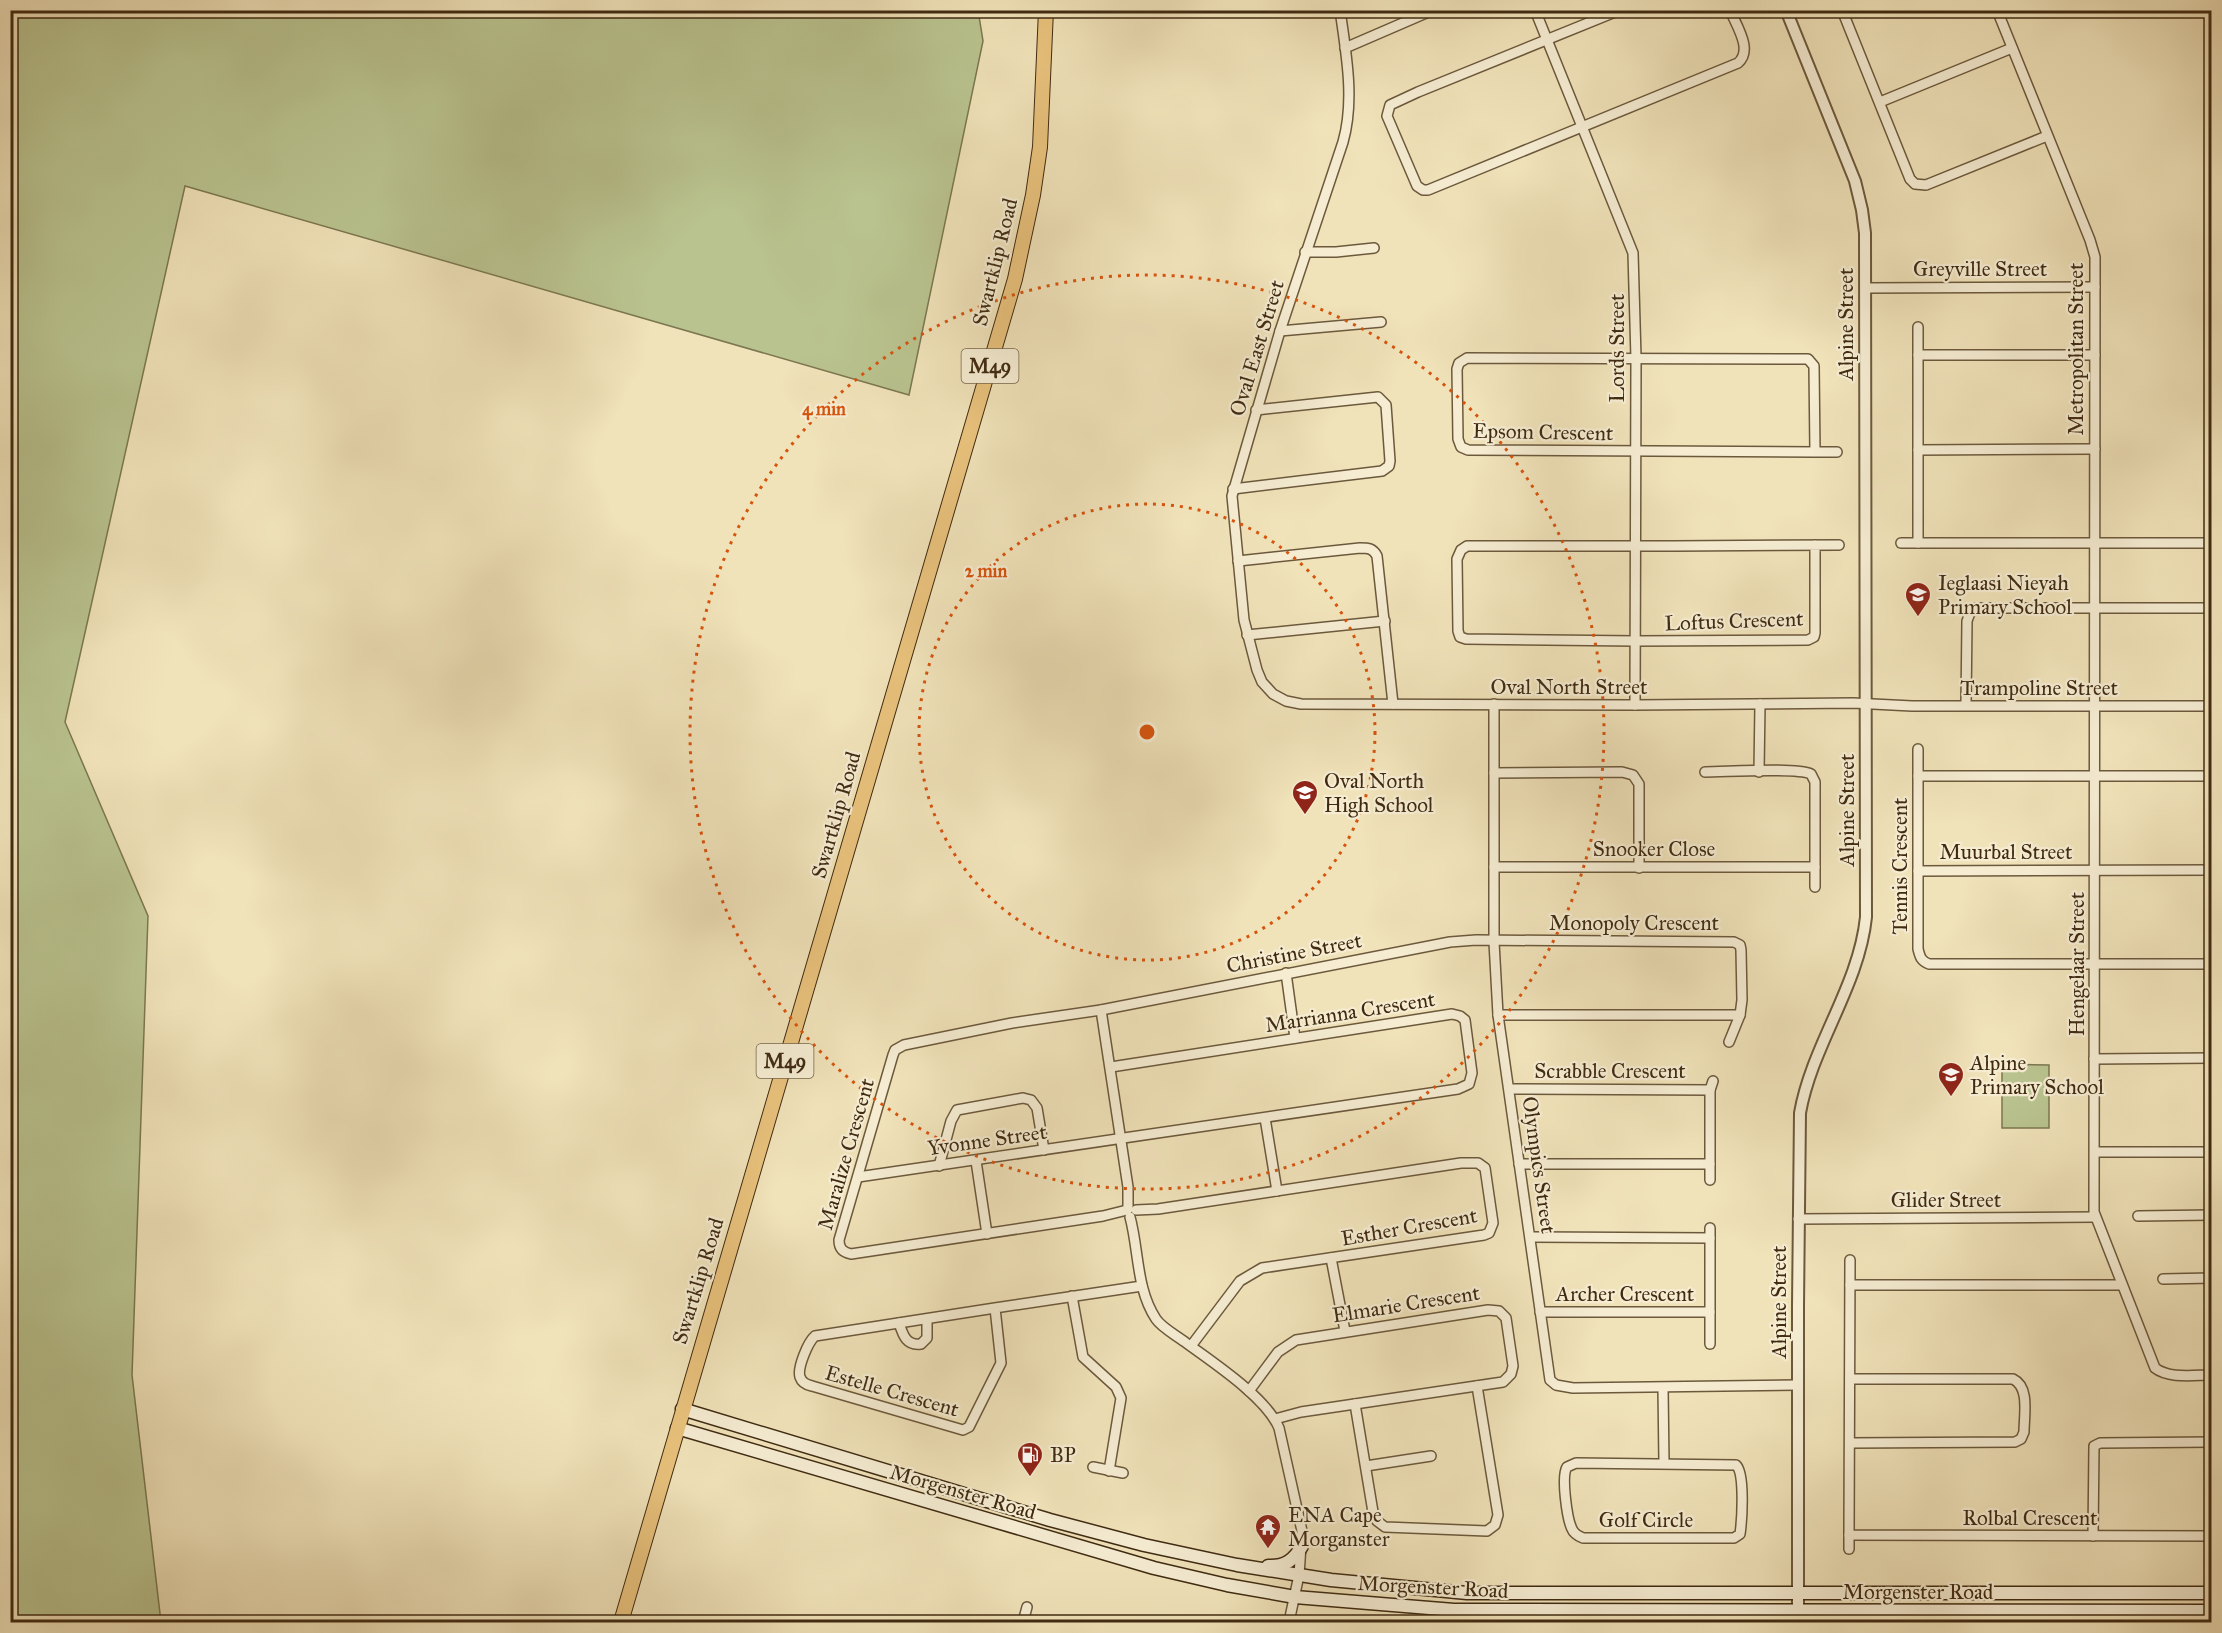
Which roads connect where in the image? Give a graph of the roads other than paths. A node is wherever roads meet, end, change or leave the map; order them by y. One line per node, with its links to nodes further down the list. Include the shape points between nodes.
1 (1046, 10): 125 (main road, Swartklip Road / M49, via 1040,147 1012,289)
2 (1340, 10): 12 (street, Oval East Street)
3 (1534, 10): 11 (street, Lords Street)
4 (1620, 10): 11 (street)
5 (1730, 10): 15 (street, via 1746,49 1738,63)
6 (1786, 10): 20 (street, Alpine Street, via 1858,191 1865,233)
7 (1856, 10): 10 (street)
8 (1997, 10): 13 (street, Metropolitan Street)
9 (1432, 11): 12 (street)
10 (1843, 13): 14 (street)
11 (1547, 41): 15 (street, Lords Street); 15 (street, via 1392,104 1387,113 1390,123 1417,186 1423,190)
12 (1345, 48): 18 (street, Oval East Street, via 1349,118)
13 (2012, 48): 14 (street); 16 (street, Metropolitan Street)
14 (1880, 102): 16 (street, via 1910,179 1919,186)
15 (1581, 128): 26 (street, Lords Street, via 1634,253)
16 (2048, 136): 19 (street, Metropolitan Street, via 2093,249)
17 (1374, 248): 18 (street)
18 (1305, 252): 23 (street, Oval East Street)
19 (2095, 287): 20 (street, Greyville Street); 25 (street, Metropolitan Street)
20 (1866, 288): 52 (street, Alpine Street)
21 (1381, 322): 23 (street)
22 (1918, 327): 24 (street)
23 (1280, 331): 27 (street, Oval East Street)
24 (1918, 355): 25 (street); 29 (street)
25 (2095, 355): 28 (street, Metropolitan Street)
26 (1636, 358): 30 (street, Lords Street); 30 (street, Epsom Crescent, via 1467,358 1457,369 1461,447); 31 (street, via 1808,359 1814,366)
27 (1256, 410): 33 (street, Oval East Street); 33 (street, via 1378,397 1386,405 1389,466 1382,471)
28 (2095, 449): 29 (street); 37 (street, Metropolitan Street)
29 (1918, 450): 35 (street)
30 (1636, 451): 31 (street); 39 (street, Lords Street)
31 (1815, 452): 32 (street)
32 (1837, 452)
33 (1233, 489): 41 (street, Oval East Street)
34 (1901, 543): 35 (street)
35 (1918, 543): 37 (street)
36 (2211, 543): 37 (street)
37 (2095, 544): 42 (street, Metropolitan Street)
38 (1815, 545): 39 (street); 40 (street); 46 (street, Loftus Crescent, via 1812,639)
39 (1636, 546): 46 (street, Lords Street); 46 (street, via 1472,546 1461,550 1457,559 1458,631 1463,638)
40 (1839, 546)
41 (1238, 561): 44 (street, via 1371,548 1377,556); 45 (street, Oval East Street)
42 (2095, 607): 43 (street); 53 (street, via 1976,608 1970,613 1967,627); 54 (street, Metropolitan Street)
43 (2211, 608)
44 (1385, 621): 45 (street); 48 (street)
45 (1247, 635): 47 (street, Oval East Street, via 1262,682)
46 (1636, 641): 51 (street, Lords Street)
47 (1273, 694): 48 (street, Oval North Street, via 1295,704)
48 (1393, 704): 49 (street, Oval North Street)
49 (1494, 704): 51 (street, Oval North Street); 59 (street, Olympics Street)
50 (1760, 704): 51 (street, Oval North Street); 52 (street, Oval North Street); 58 (street)
51 (1635, 705)
52 (1867, 705): 53 (street, Trampoline Street); 99 (street, Alpine Street, via 1865,929 1802,1104)
53 (1966, 705): 54 (street, Trampoline Street)
54 (2095, 706): 55 (street, Trampoline Street); 61 (street, Hengelaar Street)
55 (2211, 706)
56 (1918, 749): 60 (street, Tennis Crescent)
57 (1705, 772): 58 (street)
58 (1759, 772): 64 (street, via 1802,771 1813,777)
59 (1494, 773): 63 (street, Olympics Street); 65 (street, via 1633,775 1639,784)
60 (1918, 776): 61 (street, Tennis Crescent); 68 (street, Tennis Crescent)
61 (2095, 776): 62 (street, Tennis Crescent); 66 (street, Hengelaar Street)
62 (2211, 776)
63 (1494, 867): 65 (street, Snooker Close); 70 (street, Olympics Street)
64 (1815, 867): 65 (street, Snooker Close); 69 (street)
65 (1639, 868)
66 (2095, 870): 67 (street, Muurbal Street); 68 (street, Muurbal Street); 72 (street, Hengelaar Street)
67 (2211, 870)
68 (1918, 871): 72 (street, Tennis Crescent, via 1918,949 1924,962)
69 (1815, 887)
70 (1494, 942): 73 (street, Christine Street, via 1450,942); 75 (street, Olympics Street); 76 (street, Monopoly Crescent, via 1734,942 1741,950)
71 (2211, 964): 72 (street)
72 (2095, 965): 80 (street, Hengelaar Street)
73 (1286, 974): 74 (street, Christine Street); 77 (street)
74 (1101, 1010): 81 (street); 92 (street, Maralize Crescent, via 899,1046 893,1055)
75 (1498, 1015): 76 (street); 82 (street, Olympics Street)
76 (1740, 1015): 78 (street, Monopoly Crescent)
77 (1295, 1038): 81 (street, Marrianna Crescent); 83 (street, Marrianna Crescent, via 1456,1015 1466,1023 1472,1080 1458,1089)
78 (1729, 1042)
79 (2211, 1058): 80 (street)
80 (2094, 1059): 86 (street, Hengelaar Street)
81 (1111, 1067): 84 (street)
82 (1510, 1089): 89 (street, Olympics Street); 90 (street, Scrabble Crescent, via 1712,1085)
83 (1265, 1118): 84 (street, Marrianna Crescent); 94 (street)
84 (1121, 1140): 85 (street, Yvonne Street); 95 (street)
85 (1044, 1150): 88 (street, Yvonne Street); 91 (street, via 1037,1108 1031,1100 1023,1098 957,1110)
86 (2095, 1152): 87 (street); 98 (street, Hengelaar Street)
87 (2211, 1152)
88 (975, 1161): 91 (street, Yvonne Street); 100 (street)
89 (1519, 1164): 90 (street); 101 (street, Olympics Street)
90 (1710, 1164): 93 (street, Scrabble Crescent)
91 (939, 1166): 92 (street, Yvonne Street)
92 (858, 1177): 100 (street, Maralize Crescent, via 839,1240 840,1248 847,1253)
93 (1710, 1180)
94 (1277, 1191): 95 (street, Esther Crescent); 102 (street, Esther Crescent, via 1471,1162 1485,1168 1493,1223 1489,1233)
95 (1132, 1212): 100 (street, Maralize Crescent); 108 (street)
96 (2211, 1215): 97 (street)
97 (2138, 1216)
98 (2095, 1217): 99 (street, Glider Street); 107 (street, Hengelaar Street)
99 (1798, 1219): 120 (street, Alpine Street)
100 (987, 1234)
101 (1531, 1238): 111 (street, Olympics Street); 112 (street, Archer Crescent, via 1710,1233)
102 (1331, 1258): 115 (street); 117 (street, Esther Crescent, via 1262,1268 1248,1274)
103 (1850, 1260): 106 (street)
104 (2211, 1278): 105 (street)
105 (2163, 1279)
106 (1850, 1285): 107 (street); 119 (street)
107 (2122, 1285): 118 (street, Hengelaar Street, via 2155,1368 2169,1375)
108 (1142, 1286): 109 (street, Estelle Crescent); 117 (street, via 1158,1321)
109 (1072, 1296): 110 (street, Estelle Crescent); 134 (street, via 1083,1357 1116,1387 1121,1398)
110 (995, 1308): 113 (street, Estelle Crescent); 114 (street, Estelle Crescent, via 1001,1363 969,1427 963,1430 812,1386 800,1378 808,1344 815,1336)
111 (1540, 1312): 112 (street, Archer Crescent); 122 (street, Olympics Street, via 1548,1372 1556,1385)
112 (1710, 1312): 116 (street, Archer Crescent)
113 (927, 1319): 114 (street, Estelle Crescent); 114 (street, via 927,1338 921,1344 906,1340)
114 (899, 1323)
115 (1345, 1331): 121 (street, Elmarie Crescent, via 1499,1311 1506,1321 1512,1372 1503,1382); 123 (street, Elmarie Crescent, via 1290,1343 1278,1352)
116 (1710, 1344)
117 (1191, 1346): 123 (street)
118 (2211, 1375)
119 (1850, 1379): 129 (street); 129 (street, via 2013,1379 2024,1389 2024,1432 2015,1442)
120 (1798, 1385): 122 (street, Olympics Street); 143 (street, Alpine Street)
121 (1477, 1386): 124 (street, Elmarie Crescent); 132 (street, via 1498,1515 1491,1529 1385,1527 1374,1516)
122 (1663, 1388): 131 (street)
123 (1249, 1391): 126 (street)
124 (1355, 1404): 126 (street, Elmarie Crescent); 132 (street)
125 (682, 1409): 127 (main road, Swartklip Road / M49); 141 (main road, Morgenster Road, via 1050,1520)
126 (1275, 1419): 139 (street, via 1284,1441 1300,1515)
127 (677, 1428): 145 (main road, Morgenster Road, via 1110,1556 1227,1586); 149 (main road, Swartklip Road / M49)
128 (2211, 1442): 137 (street, via 2094,1446)
129 (1850, 1443): 136 (street)
130 (1431, 1456): 132 (street)
131 (1664, 1463): 131 (street, Golf Circle, via 1569,1466 1563,1478 1574,1533 1583,1538 1738,1536 1742,1481 1738,1466)
132 (1366, 1466)
133 (1093, 1467): 134 (street)
134 (1109, 1471): 135 (street)
135 (1123, 1473)
136 (1849, 1536): 137 (street, Rolbal Crescent); 140 (street)
137 (2093, 1536): 138 (street, Rolbal Crescent)
138 (2211, 1536)
139 (1302, 1546): 141 (main road, via 1293,1560 1283,1565); 142 (street)
140 (1849, 1549)
141 (1237, 1565): 142 (main road, Morgenster Road)
142 (1299, 1575): 143 (main road, Morgenster Road, via 1467,1593); 145 (street)
143 (1798, 1593): 144 (main road, Morgenster Road); 148 (street, Alpine Street)
144 (2211, 1593)
145 (1295, 1597): 148 (main road, Morgenster Road, via 1454,1610); 151 (street)
146 (1028, 1606): 150 (street)
147 (2211, 1611): 148 (main road, Morgenster Road)
148 (1798, 1612)
149 (621, 1623)
150 (1023, 1623)
151 (1289, 1623)

